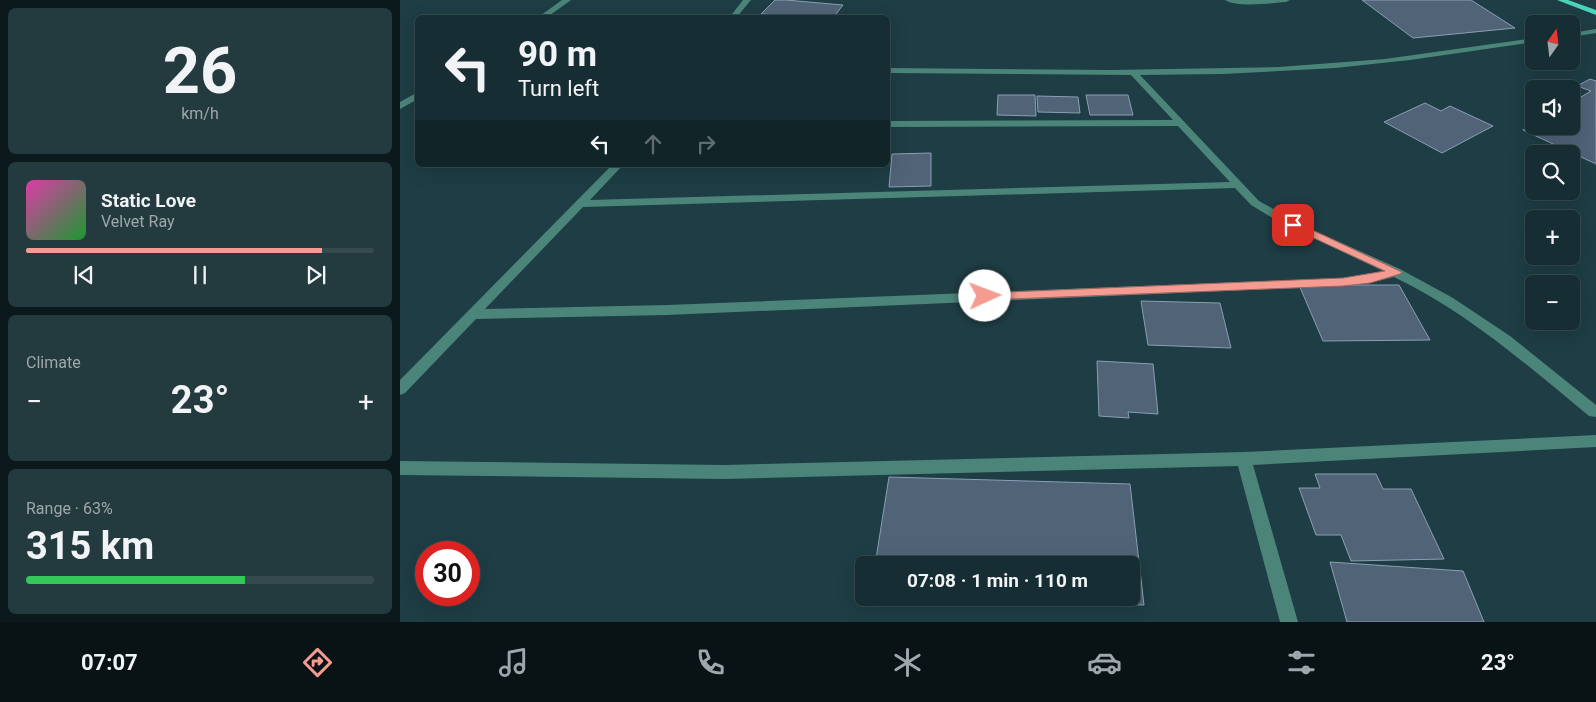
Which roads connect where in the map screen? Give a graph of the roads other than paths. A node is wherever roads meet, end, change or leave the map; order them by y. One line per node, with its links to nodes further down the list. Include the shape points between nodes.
1 (567, 0): 7 (street)
2 (747, 0): 8 (street)
3 (1229, 0): 4 (street)
4 (1286, 0)
5 (1561, 0): 6 (main road)
6 (1596, 13)
7 (544, 15)
8 (734, 15)
9 (1596, 31): 10 (street)
10 (1580, 34)
11 (1525, 41): 13 (street, via 1336,66)
12 (890, 70): 13 (street)
13 (1132, 72): 16 (street)
14 (415, 97): 15 (street)
15 (400, 106)
16 (1181, 123): 17 (street); 19 (street)
17 (890, 124)
18 (616, 167): 20 (street)
19 (1237, 185): 20 (street); 21 (street, via 1276,217)
20 (581, 204): 22 (street)
21 (1396, 272): 22 (street, via 1343,282 667,310); 24 (street, via 1450,301)
22 (473, 314): 23 (street)
23 (400, 389)
24 (1595, 411)
25 (1596, 440): 26 (street)
26 (1244, 459): 27 (street, via 724,472); 28 (street)
27 (400, 468)
28 (1289, 622)

